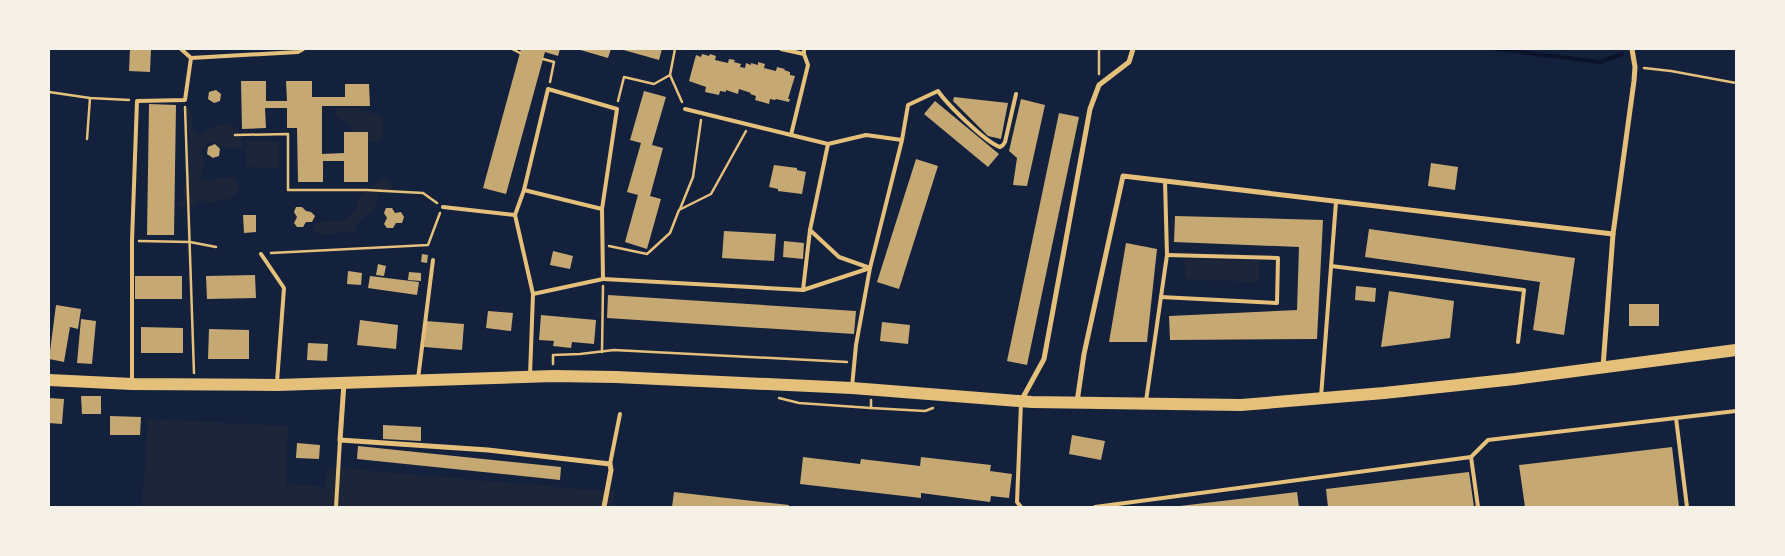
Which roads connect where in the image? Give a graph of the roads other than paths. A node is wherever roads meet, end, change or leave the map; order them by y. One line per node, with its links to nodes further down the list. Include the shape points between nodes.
1 (181, 49): 9 (lane)
2 (303, 49): 7 (lane)
3 (781, 49): 8 (lane)
4 (804, 49): 8 (lane)
5 (1133, 49): 43 (street, via 1129,62 1099,85 1090,109 1044,359)
6 (1632, 49): 22 (street, via 1634,81)
7 (298, 51): 9 (lane)
8 (804, 54): 12 (lane, via 808,65)
9 (191, 58): 39 (lane, via 185,100 137,101 132,241)
10 (1016, 94): 13 (lane, via 1003,145 996,146 983,136 944,100 938,90 908,105)
11 (685, 109): 12 (lane)
12 (791, 135): 14 (lane)
13 (902, 140): 14 (lane, via 866,135); 27 (lane)
14 (828, 144): 21 (lane)
15 (1165, 181): 17 (street); 24 (lane); 44 (street, via 1123,176 1084,354)
16 (524, 190): 19 (lane); 19 (lane, via 548,88 616,109); 20 (lane)
17 (1336, 202): 22 (street); 26 (lane)
18 (443, 207): 20 (lane)
19 (602, 209): 28 (lane)
20 (515, 215): 30 (lane)
21 (810, 230): 27 (lane, via 839,257); 29 (lane)
22 (1613, 234): 34 (street)
23 (262, 254): 40 (lane, via 284,288)
24 (1167, 255): 31 (lane); 31 (lane, via 1278,258 1277,304)
25 (433, 260): 37 (lane)
26 (1331, 266): 32 (lane, via 1524,290); 42 (lane)
27 (870, 268): 29 (lane); 41 (lane)
28 (603, 279): 29 (lane); 30 (lane)
29 (803, 290)
30 (533, 294): 35 (lane)
31 (1161, 297): 45 (lane)
32 (1518, 342)
33 (1736, 350): 34 (main road)
34 (1603, 367): 42 (main road)
35 (530, 377): 37 (main road); 41 (main road, via 616,377)
36 (49, 380): 39 (main road)
37 (417, 381): 38 (main road)
38 (344, 382): 40 (main road); 49 (street)
39 (132, 384): 40 (main road)
40 (277, 385)
41 (852, 388): 43 (main road)
42 (1321, 398): 45 (main road, via 1241,405)
43 (1026, 401): 44 (main road); 54 (lane, via 1017,502)
44 (1077, 402): 45 (main road)
45 (1145, 403)
46 (1736, 411): 48 (lane)
47 (620, 414): 51 (lane)
48 (1676, 418): 50 (lane, via 1488,440); 57 (lane)
49 (340, 440): 51 (street, via 488,450); 52 (lane)
50 (1471, 457): 55 (lane); 56 (lane)
51 (610, 464): 53 (street)
52 (336, 507)
53 (604, 507)
54 (1021, 507)
55 (1096, 507)
56 (1478, 507)
57 (1687, 507)

